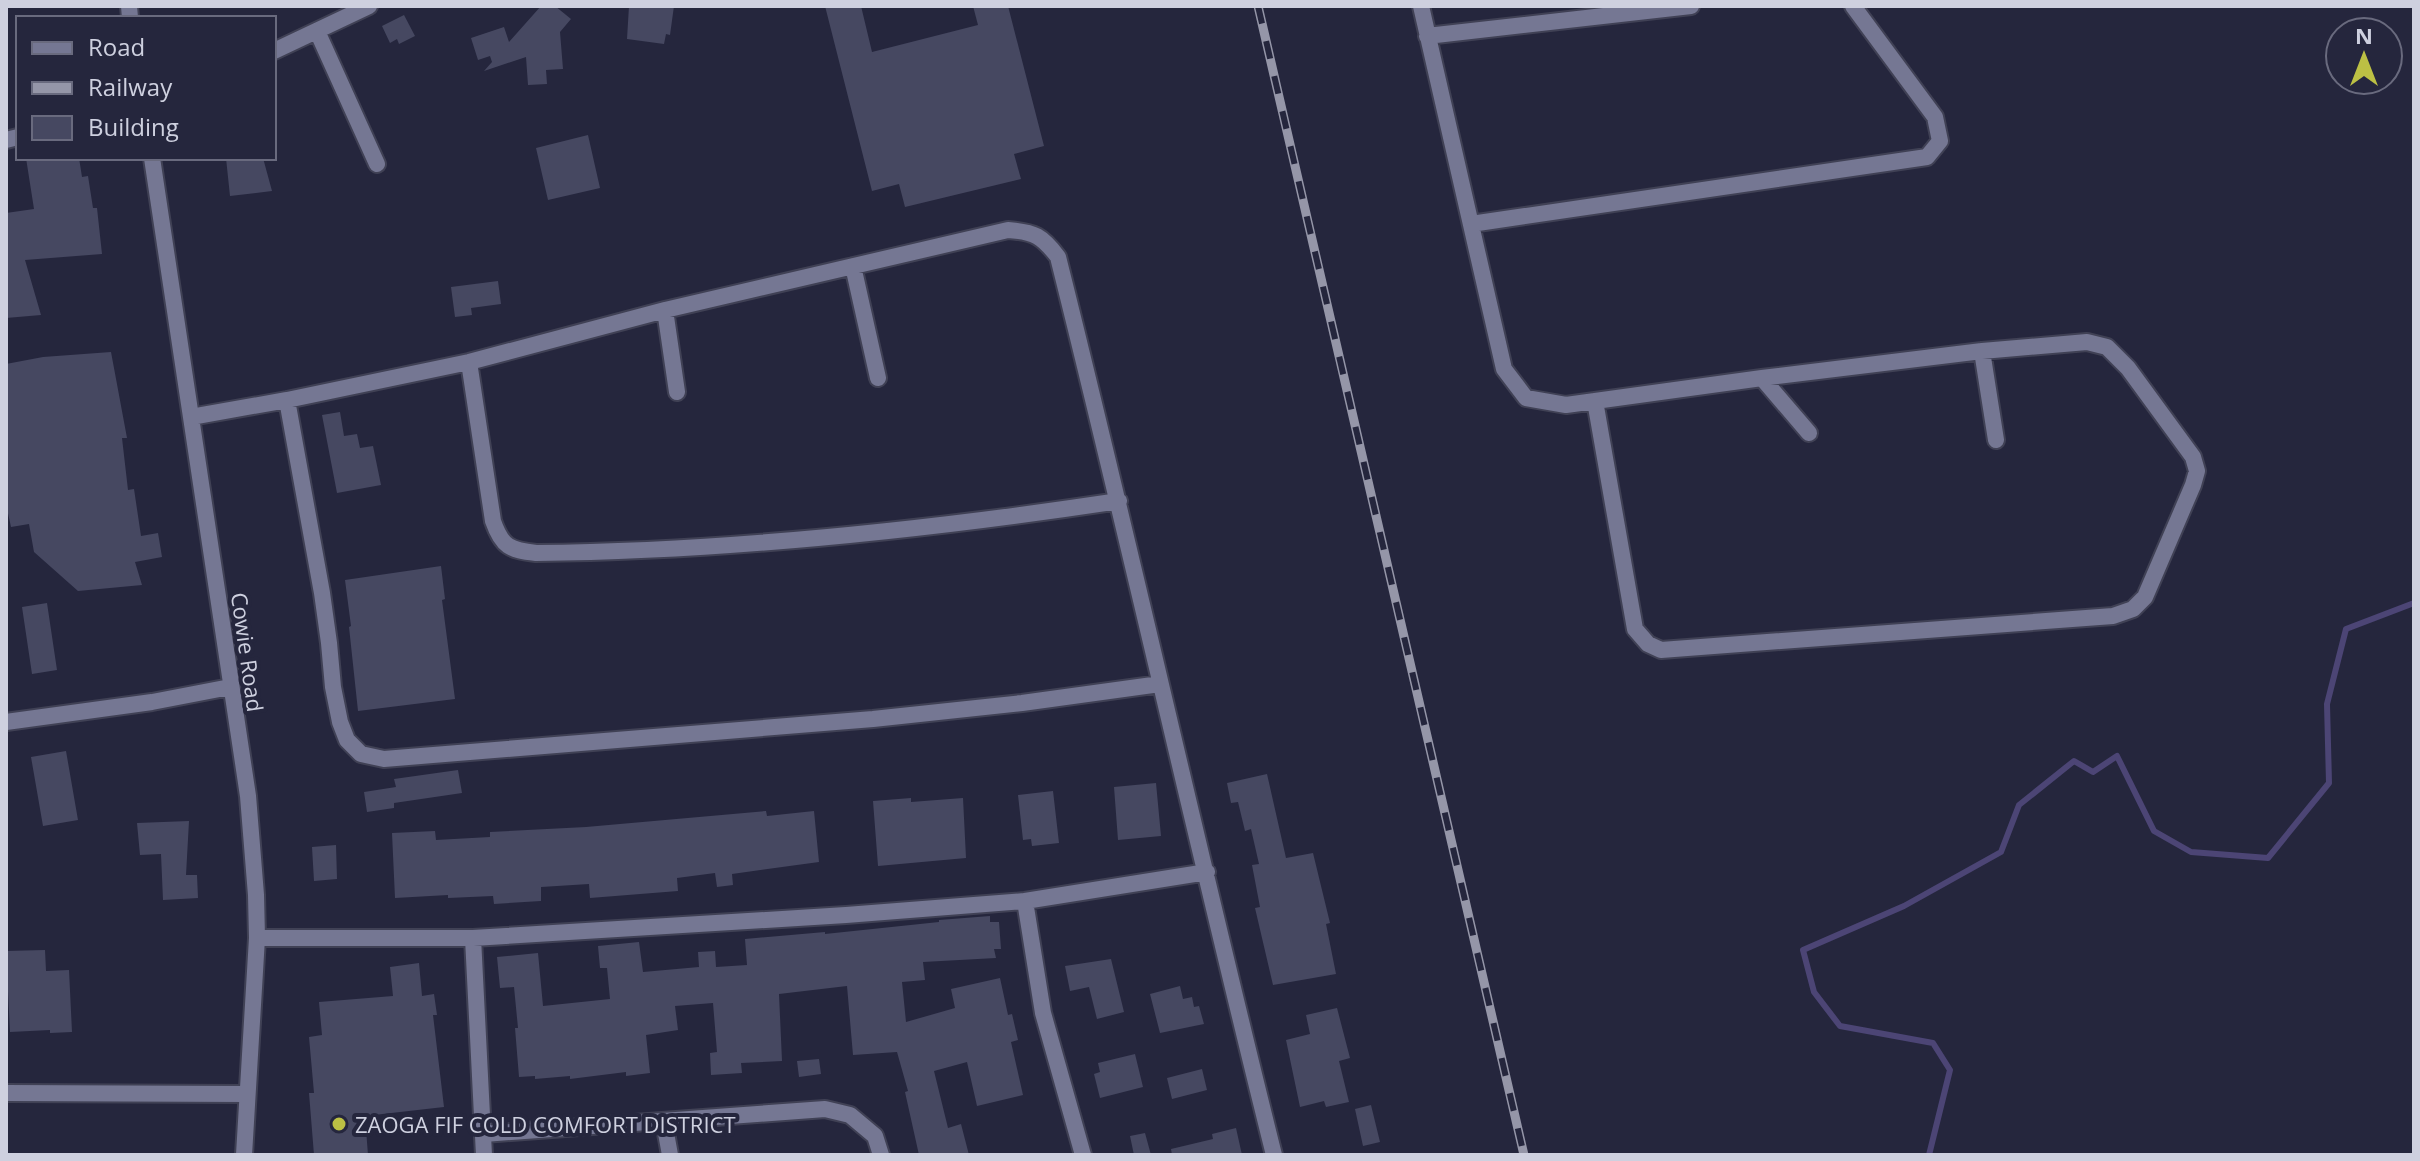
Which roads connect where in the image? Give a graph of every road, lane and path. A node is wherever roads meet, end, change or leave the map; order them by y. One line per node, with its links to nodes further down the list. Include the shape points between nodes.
1 (369, 6): 5 (street)
2 (1421, 6): 6 (street)
3 (1691, 6): 6 (street)
4 (1853, 6): 10 (street, via 1935,117 1940,141 1927,157)
5 (317, 31): 7 (street); 9 (street)
6 (1427, 36): 10 (street)
7 (276, 50)
8 (152, 160): 20 (street, Cowie Road)
9 (377, 164)
10 (1471, 224): 19 (street, via 1504,369 1526,398 1566,405)
11 (853, 266): 12 (street); 15 (street); 23 (street, via 1008,230 1044,239 1058,257)
12 (665, 310): 14 (street); 17 (street)
13 (1982, 351): 16 (street); 19 (street, via 2087,342 2107,347 2193,457 2193,485 2145,597 2133,609 2113,616 1661,650 1635,629); 22 (street)
14 (469, 362): 18 (street); 23 (street, via 493,521 498,538 518,551 723,546 984,521)
15 (878, 378)
16 (1762, 378): 19 (street); 21 (street)
17 (677, 392)
18 (287, 400): 20 (street); 24 (street, via 324,605 335,703 347,740 361,754 384,759 873,719)
19 (1595, 401)
20 (191, 417): 25 (street, Cowie Road)
21 (1809, 433)
22 (1996, 440)
23 (1119, 501): 24 (street)
24 (1160, 684): 27 (street)
25 (230, 687): 26 (street); 29 (street, Cowie Road, via 248,796)
26 (6, 722)
27 (1207, 872): 28 (street); 40 (street)
28 (1025, 901): 30 (street); 39 (street, via 1043,1013)
29 (257, 938): 30 (street); 32 (street, Cowie Road)
30 (473, 938): 34 (street)
31 (6, 1093): 32 (street)
32 (246, 1094): 35 (street, Cowie Road)
33 (664, 1122): 34 (street); 37 (street); 38 (street, via 825,1109 850,1115 875,1136)
34 (484, 1134): 36 (street)
35 (244, 1155)
36 (484, 1155)
37 (670, 1155)
38 (881, 1155)
39 (1083, 1155)
40 (1274, 1155)

